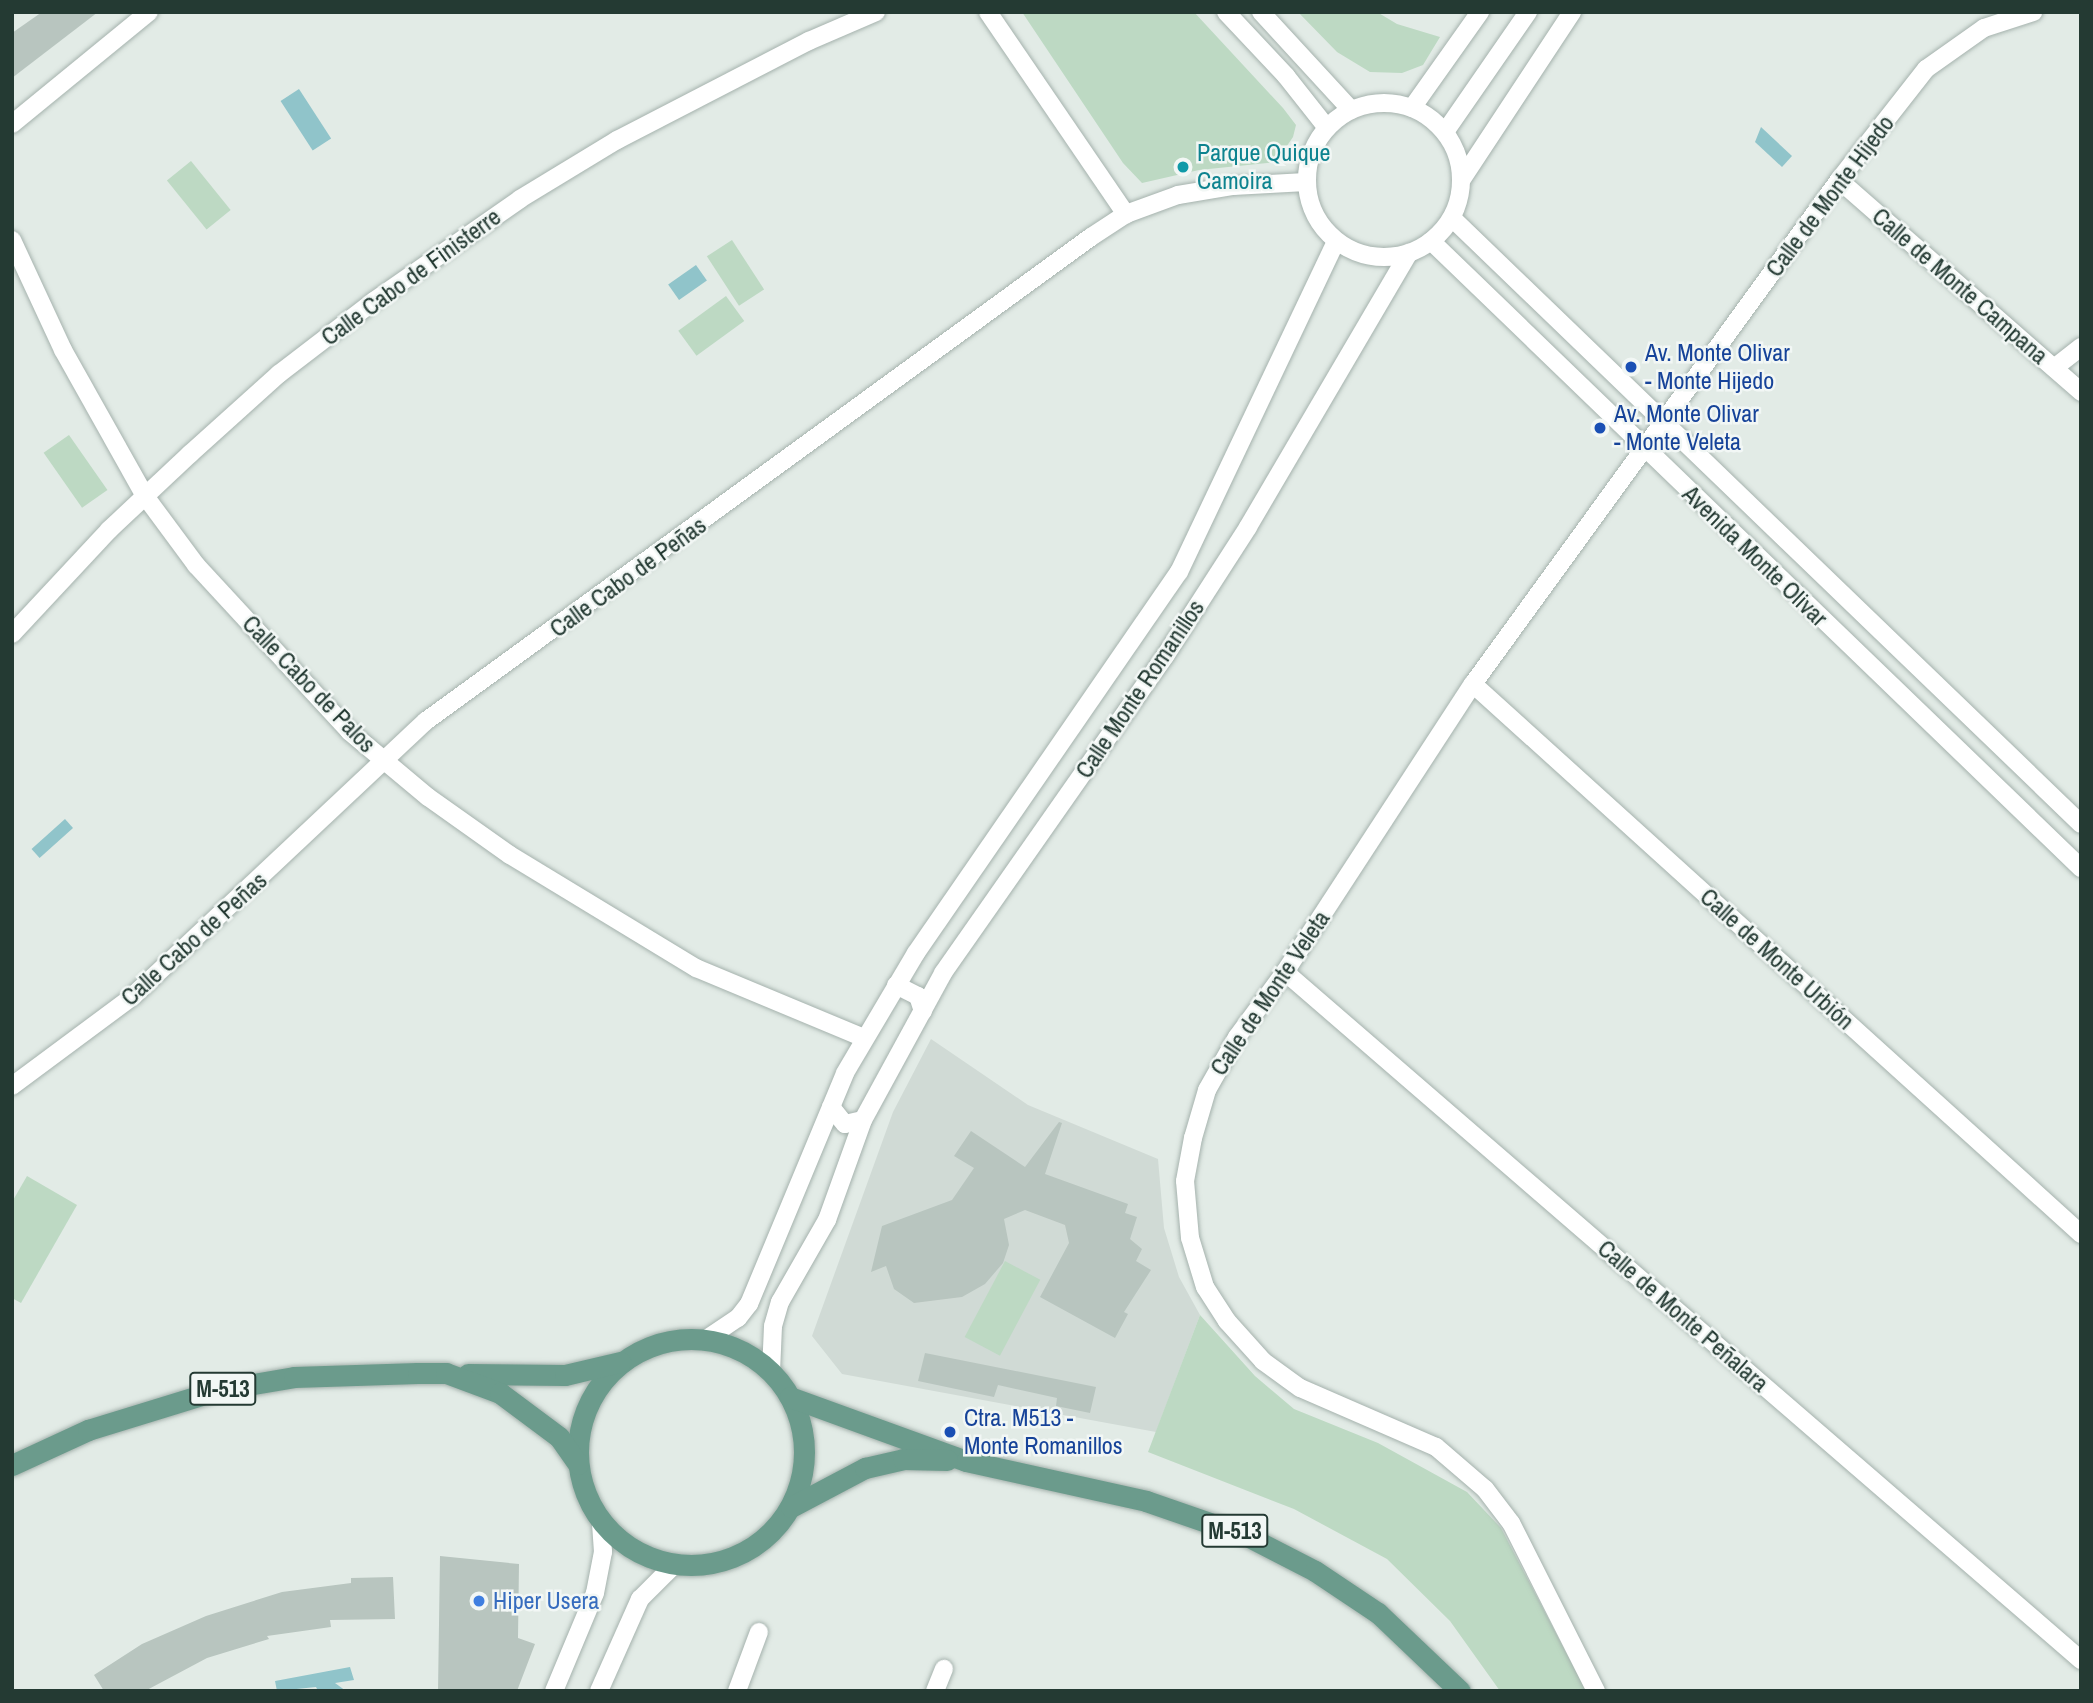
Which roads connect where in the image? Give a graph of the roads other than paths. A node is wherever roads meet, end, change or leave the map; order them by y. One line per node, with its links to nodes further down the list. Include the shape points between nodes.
1 (149, 12): 12 (street)
2 (876, 12): 29 (street, Calle Cabo de Finisterre, via 688,103 520,199 279,374)
3 (988, 12): 18 (street)
4 (1226, 12): 13 (street)
5 (1261, 12): 11 (street)
6 (1480, 12): 10 (street)
7 (1528, 12): 14 (street)
8 (1572, 12): 15 (street)
9 (2033, 12): 16 (street, Calle de Monte Hijedo, via 1984,28 1926,69)
10 (1412, 108): 11 (street, via 1371,104); 14 (street)
11 (1351, 110): 13 (street)
12 (12, 124)
13 (1327, 128): 17 (street, via 1312,153)
14 (1446, 132): 15 (street)
15 (1462, 179): 19 (street)
16 (1839, 180): 25 (street, Calle de Monte Campana); 27 (street, Calle de Monte Hijedo)
17 (1306, 182): 18 (street, Calle Cabo de Peñas, via 1178,195); 21 (street, via 1311,205)
18 (1126, 214): 32 (street, Calle Cabo de Peñas, via 426,721)
19 (1452, 218): 22 (street); 27 (street, Avenida Monte Olivar)
20 (12, 240): 29 (street, Calle Cabo de Palos, via 62,350)
21 (1336, 241): 23 (street, via 1359,253 1384,258); 40 (street, Calle Monte Romanillos, via 1215,505 1179,572)
22 (1431, 242): 23 (street); 28 (street, Avenida Monte Olivar)
23 (1409, 253): 41 (street, Calle Monte Romanillos, via 1241,539 1165,656 943,973)
24 (2081, 347): 25 (street)
25 (2053, 368): 26 (street, Calle de Monte Campana)
26 (2081, 392)
27 (1664, 423): 28 (street, Calle de Monte Veleta); 33 (street, Avenida Monte Olivar)
28 (1644, 451): 31 (street, Calle de Monte Veleta); 34 (street, Avenida Monte Olivar)
29 (145, 496): 30 (street, Calle Cabo de Finisterre); 32 (street, Calle Cabo de Palos, via 196,565 349,731)
30 (12, 634)
31 (1474, 684): 39 (street, Calle de Monte Veleta); 46 (street, Calle de Monte Urbión)
32 (383, 759): 42 (street, Calle Cabo de Palos, via 510,855 696,968); 43 (street, Calle Cabo de Peñas, via 244,896 133,996)
33 (2026, 772): 34 (street); 35 (street, Avenida Monte Olivar)
34 (2004, 795): 37 (street, Avenida Monte Olivar)
35 (2065, 810): 36 (street, Avenida Monte Olivar); 37 (street)
36 (2081, 824)
37 (2043, 832): 38 (street, Avenida Monte Olivar)
38 (2081, 868)
39 (1285, 972): 59 (street, Calle de Monte Peñalara); 66 (street, Calle de Monte Veleta, via 1237,1037 1207,1090 1193,1138 1185,1181 1190,1238 1205,1286 1227,1321 1263,1361 1300,1388 1436,1447 1485,1489 1511,1523)
40 (896, 985): 41 (street, via 918,996); 42 (street, Calle Monte Romanillos)
41 (923, 1011): 45 (street, Calle Monte Romanillos)
42 (864, 1038): 44 (street, Calle Monte Romanillos)
43 (12, 1086)
44 (831, 1107): 45 (street, via 845,1124); 47 (street, Calle Monte Romanillos, via 749,1304 738,1318)
45 (863, 1120): 49 (street, Calle Monte Romanillos, via 827,1220 780,1302 773,1326)
46 (2081, 1234)
47 (705, 1340): 48 (main road, via 663,1343); 49 (main road, via 740,1351)
48 (625, 1360): 50 (main road, via 565,1376); 54 (main road, via 607,1376 583,1417)
49 (771, 1372): 51 (main road)
50 (446, 1373): 53 (main road, M-513, via 294,1377 218,1390 88,1430); 54 (main road, M-513, via 525,1407 559,1437)
51 (790, 1397): 52 (main road, M-513); 55 (main road, via 804,1452)
52 (966, 1461): 55 (main road, M-513, via 903,1459 865,1468); 65 (main road, M-513, via 1146,1501 1247,1536 1315,1571 1378,1613)
53 (12, 1465)
54 (578, 1465): 56 (main road, via 586,1494)
55 (790, 1508): 57 (main road, via 768,1534 741,1554 698,1565)
56 (601, 1521): 57 (main road, via 634,1550); 61 (street, via 603,1552 595,1593)
57 (675, 1564): 62 (street, via 640,1599)
58 (759, 1632): 63 (street)
59 (2081, 1660)
60 (944, 1669): 64 (street)
61 (554, 1691)
62 (599, 1691)
63 (737, 1691)
64 (935, 1691)
65 (1460, 1691)
66 (1596, 1691)

